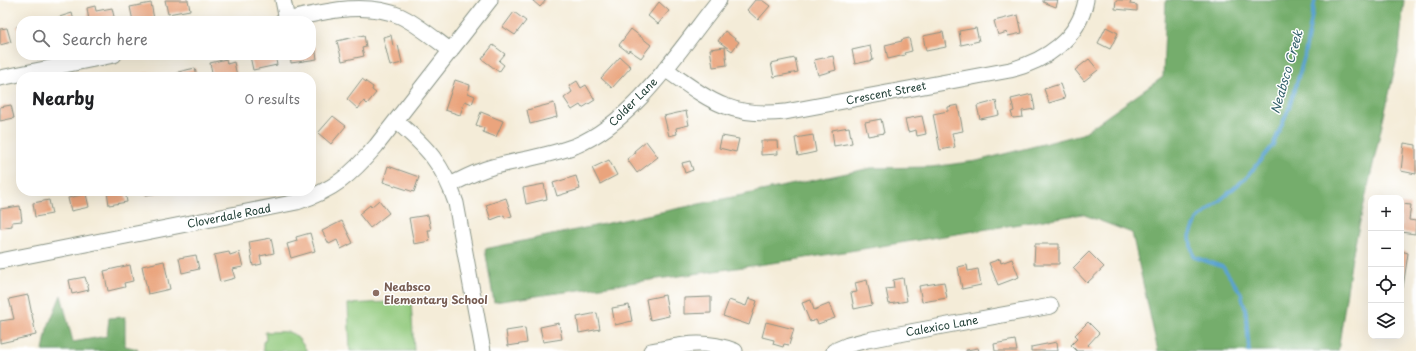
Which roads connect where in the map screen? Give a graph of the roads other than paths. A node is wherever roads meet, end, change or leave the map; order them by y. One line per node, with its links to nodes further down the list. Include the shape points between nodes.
1 (283, 0): 5 (street)
2 (490, 0): 7 (street, Cloverdale Road)
3 (719, 0): 9 (street, Colder Lane)
4 (1086, 0): 9 (street, Crescent Street, via 1080,19 1063,42 1054,51 1026,66 785,112 770,114 734,110 705,97)
5 (285, 16)
6 (310, 16): 7 (street, via 349,8 378,9 402,17)
7 (451, 51): 13 (street, Cloverdale Road)
8 (89, 60): 10 (street)
9 (665, 69): 14 (street, Colder Lane, via 621,118 586,141 556,152 481,171)
10 (30, 72)
11 (16, 75): 12 (street)
12 (0, 78)
13 (396, 121): 14 (street, via 434,157); 15 (street, Cloverdale Road, via 361,164 345,178)
14 (450, 185): 19 (street, via 456,203)
15 (316, 195)
16 (315, 196): 17 (street, Cloverdale Road)
17 (0, 262)
18 (1051, 306): 22 (street, Calexico Lane, via 867,340)
19 (483, 351)
20 (652, 351): 21 (street, via 689,344 721,346)
21 (735, 351)
22 (834, 351)

